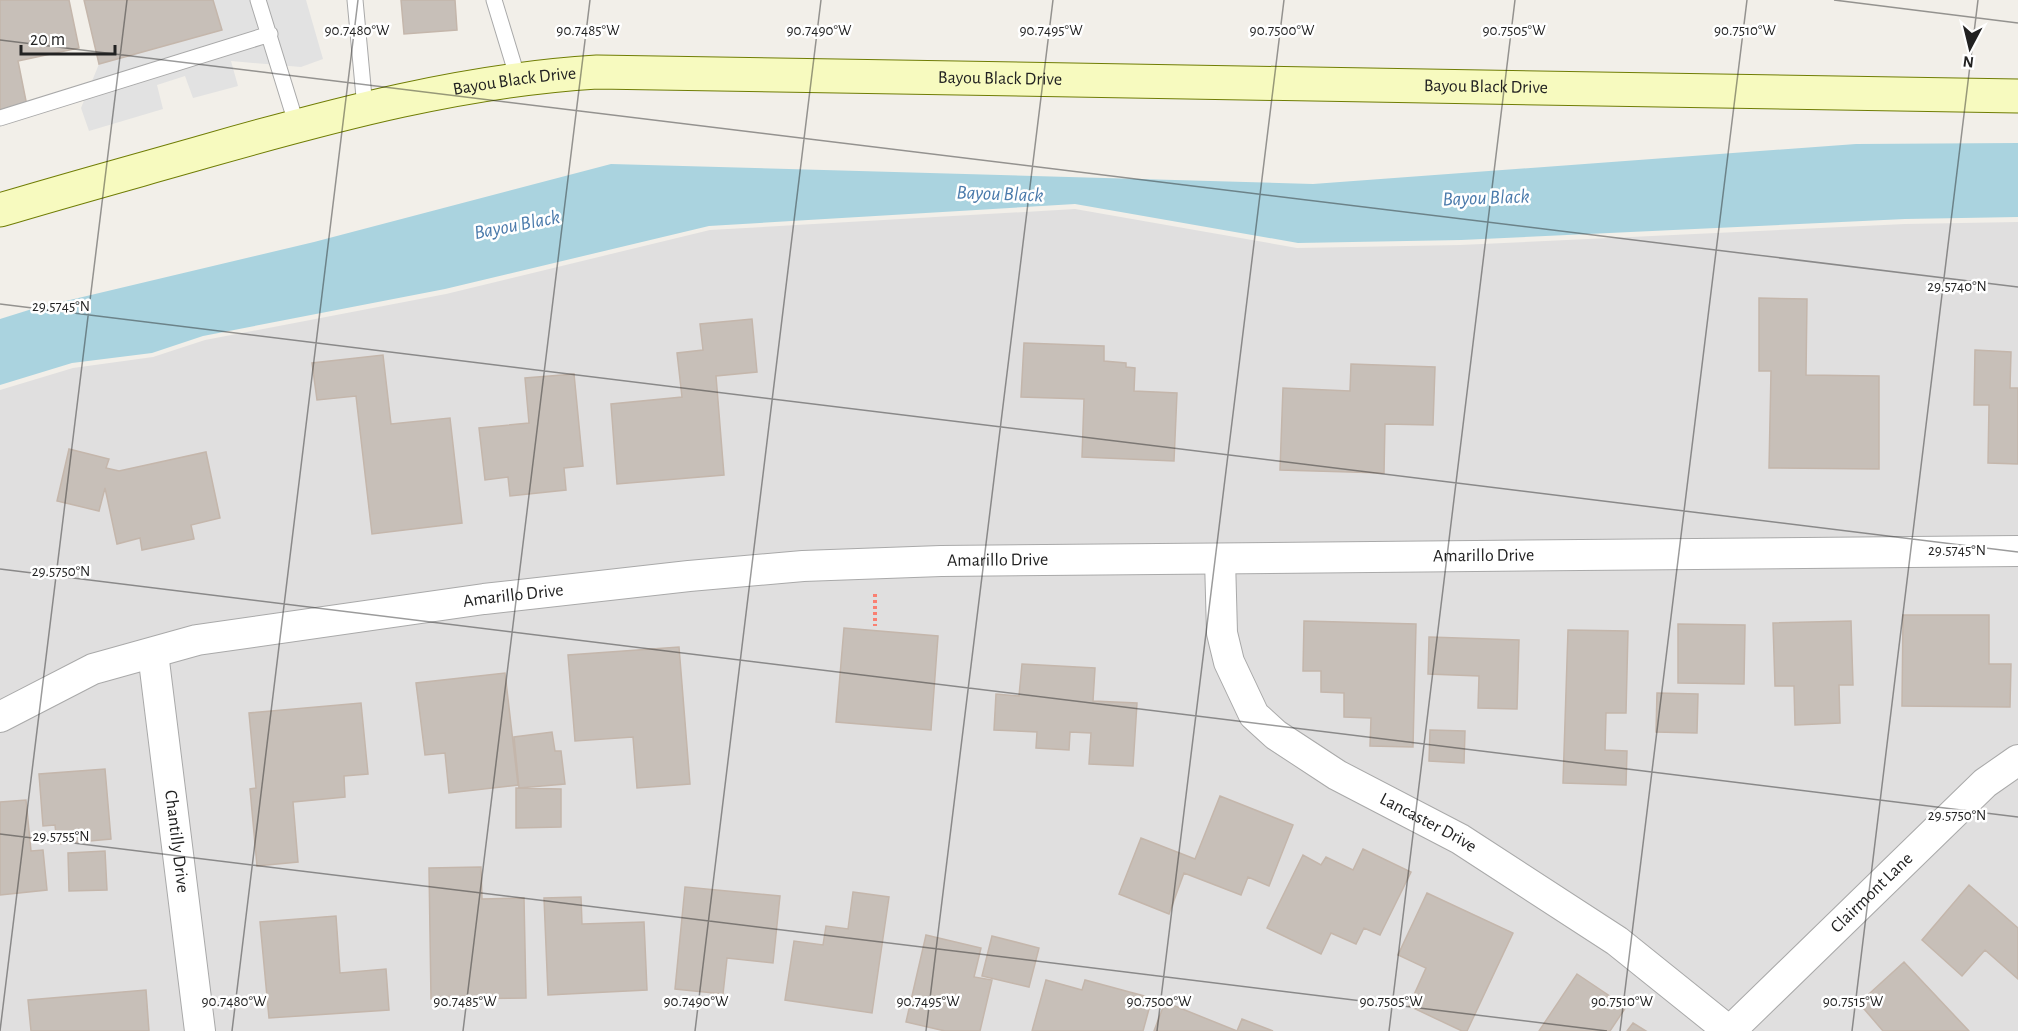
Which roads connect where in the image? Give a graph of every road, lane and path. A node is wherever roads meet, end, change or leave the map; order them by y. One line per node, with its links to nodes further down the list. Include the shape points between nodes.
1 (258, 0): 4 (lane)
2 (355, 0): 7 (lane)
3 (494, 0): 5 (lane)
4 (270, 34): 8 (lane); 9 (lane)
5 (518, 79): 6 (main road, Bayou Black Drive, via 597,72); 7 (main road, Bayou Black Drive)
6 (2018, 96)
7 (364, 108): 9 (main road, Bayou Black Drive)
8 (0, 118)
9 (297, 126): 10 (main road, Bayou Black Drive)
10 (0, 210)
11 (2018, 551): 12 (street, Amarillo Drive)
12 (1220, 559): 13 (street, Amarillo Drive, via 941,561 689,576 488,598 197,640); 17 (street, Lancaster Drive, via 1222,633 1229,662 1254,714 1276,735 1336,775 1460,839 1617,941)
13 (153, 653): 14 (street, Amarillo Drive, via 93,669); 16 (street, Chantilly Drive)
14 (0, 717)
15 (2018, 760): 17 (street, Clairmont Lane, via 1985,783)
16 (200, 1031)
17 (1729, 1031)

